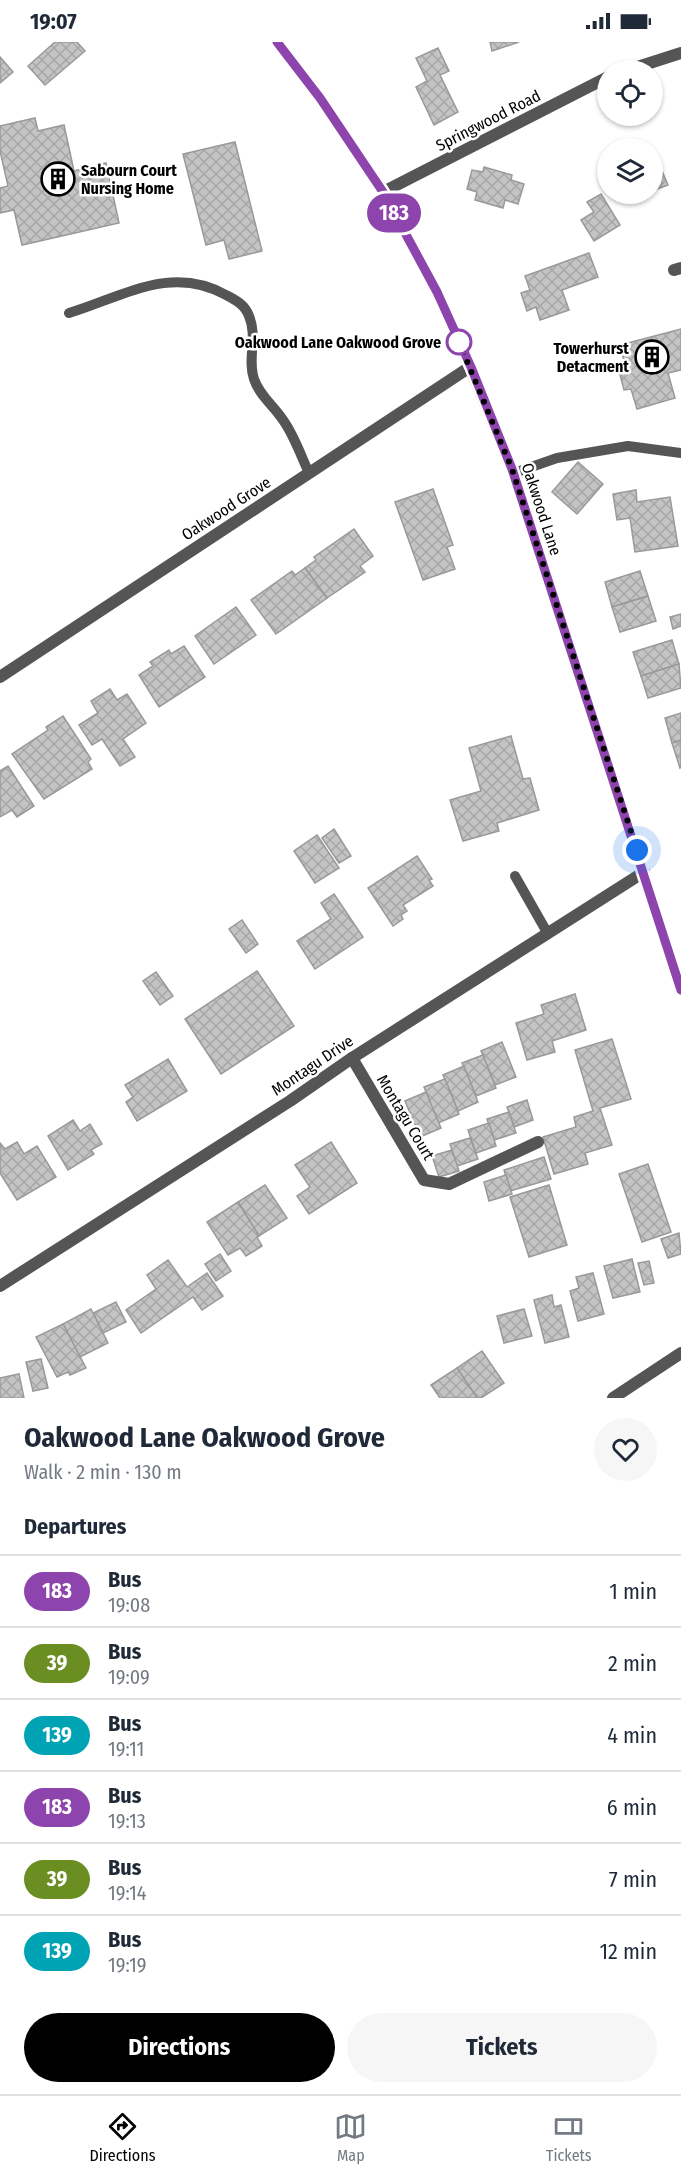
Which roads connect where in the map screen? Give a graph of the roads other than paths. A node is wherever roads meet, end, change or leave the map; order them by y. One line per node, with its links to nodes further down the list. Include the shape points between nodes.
1 (277, 42): 5 (street, Oakwood Lane)
2 (681, 53): 3 (street)
3 (659, 60)
4 (597, 84): 5 (street, Springwood Road)
5 (383, 192): 7 (street, Oakwood Lane, via 437,292)
6 (69, 313): 9 (lane, via 135,288 167,281 196,284 235,300 249,314 253,328 251,367 257,387 284,421)
7 (471, 367): 9 (street, Oakwood Grove); 10 (street, Oakwood Lane)
8 (681, 453): 10 (lane, via 628,446 557,458)
9 (309, 473): 11 (street, Oakwood Grove)
10 (514, 473): 12 (street, Oakwood Lane)
11 (0, 677)
12 (644, 872): 14 (street, Montagu Drive); 15 (street, Oakwood Lane)
13 (515, 876): 14 (lane)
14 (548, 934): 16 (street, Montagu Drive)
15 (681, 990)
16 (352, 1058): 17 (street, Montagu Court, via 424,1180 449,1184); 18 (street, Montagu Drive)
17 (538, 1142)
18 (0, 1286)
19 (681, 1353): 20 (street)
20 (613, 1398)

